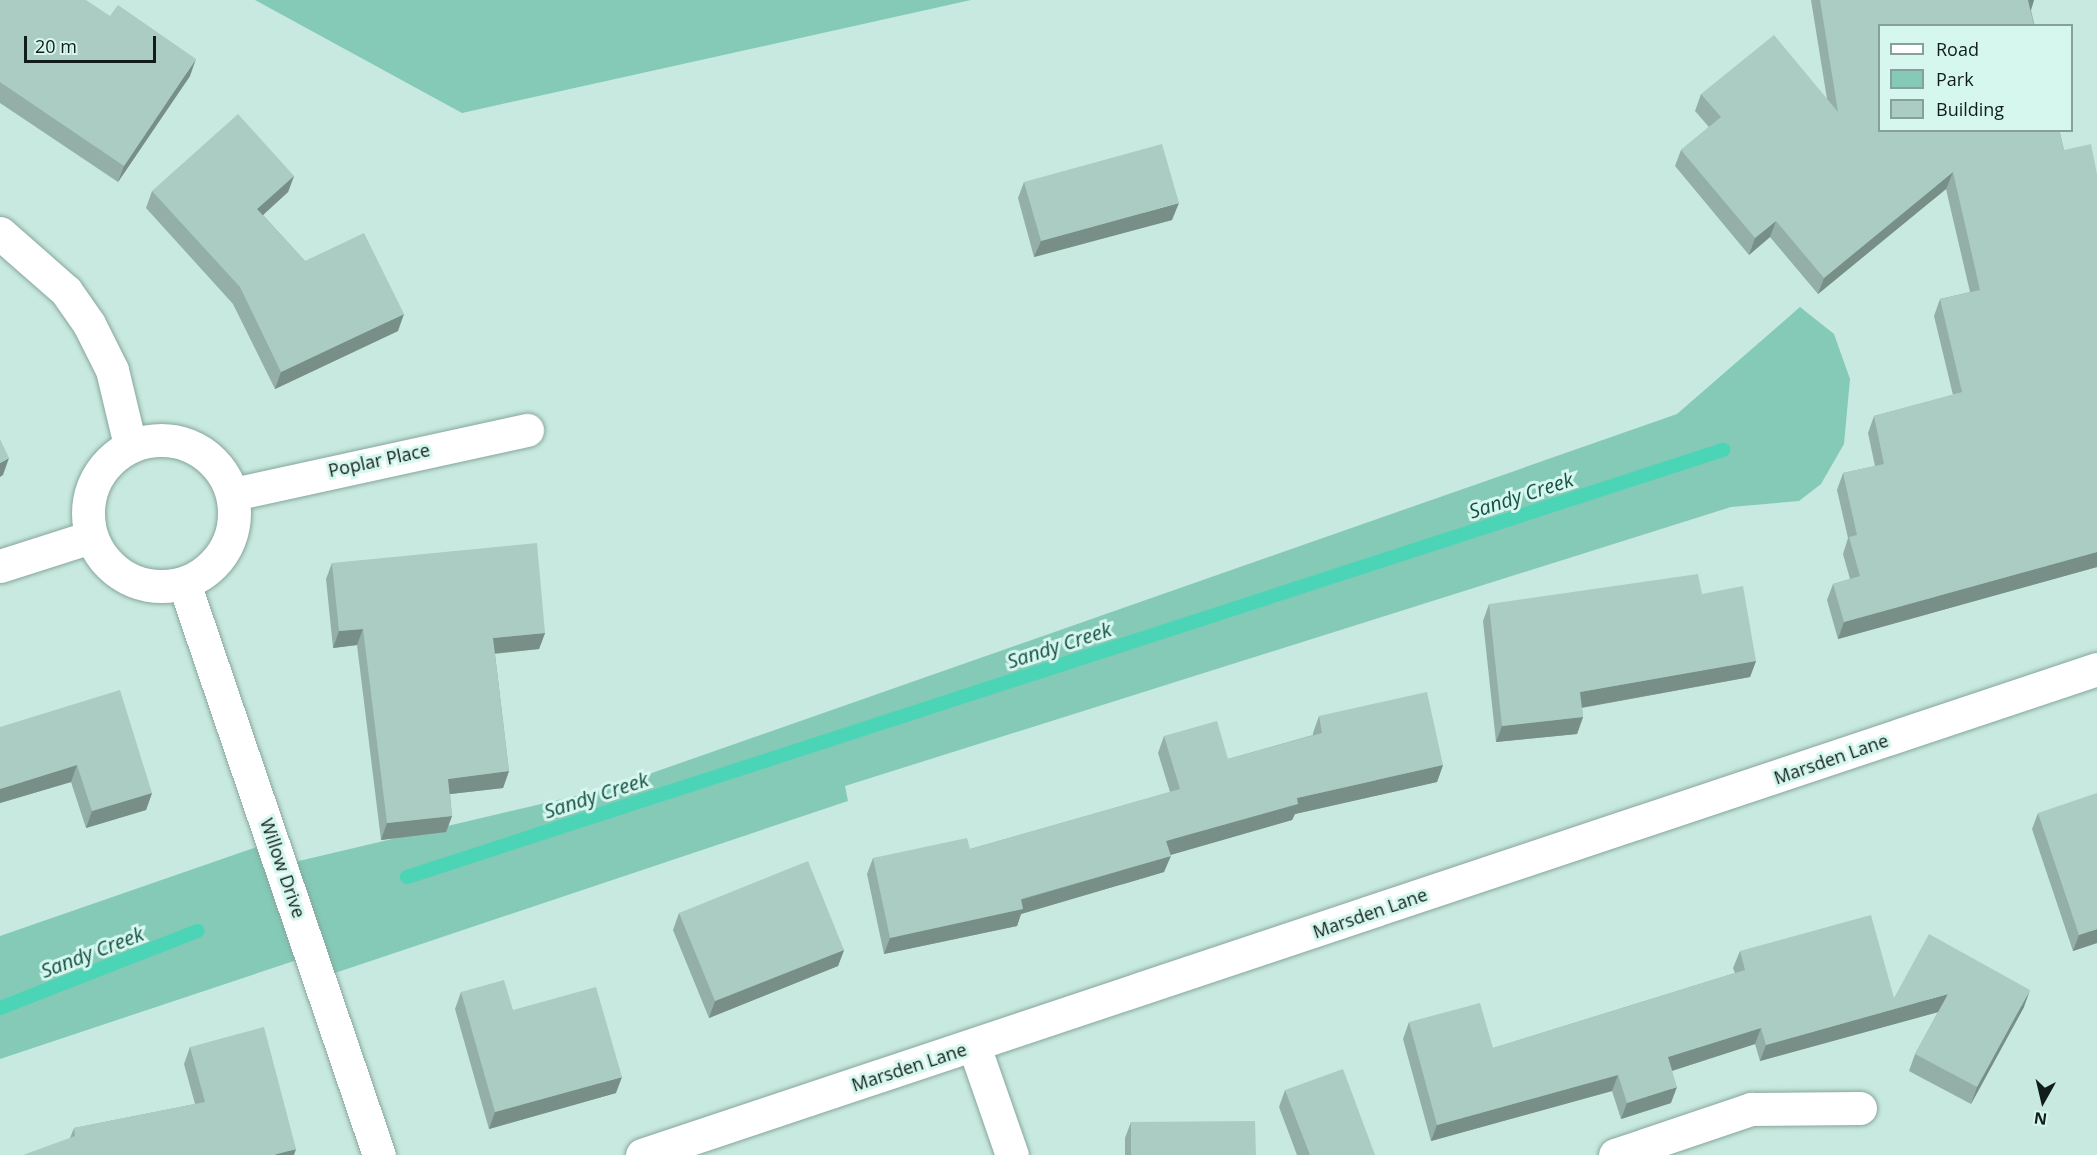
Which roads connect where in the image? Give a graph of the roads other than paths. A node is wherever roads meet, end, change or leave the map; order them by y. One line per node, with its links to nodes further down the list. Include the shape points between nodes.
1 (0, 233): 3 (street, via 66,291 88,324 112,370)
2 (527, 430): 4 (street, Poplar Place)
3 (130, 445): 4 (street, via 162,439 193,446 218,466); 5 (street, via 108,461 93,484 87,510)
4 (233, 494): 7 (street, via 234,522 226,548 208,569)
5 (92, 537): 6 (street); 7 (street, via 105,561 128,578 155,586)
6 (0, 566)
7 (184, 583): 11 (street, Willow Drive)
8 (2097, 669): 9 (street, Marsden Lane)
9 (974, 1046): 12 (street, Marsden Lane); 13 (street)
10 (1860, 1108): 14 (street, via 1751,1109)
11 (379, 1155)
12 (642, 1155)
13 (1012, 1155)
14 (1615, 1155)

